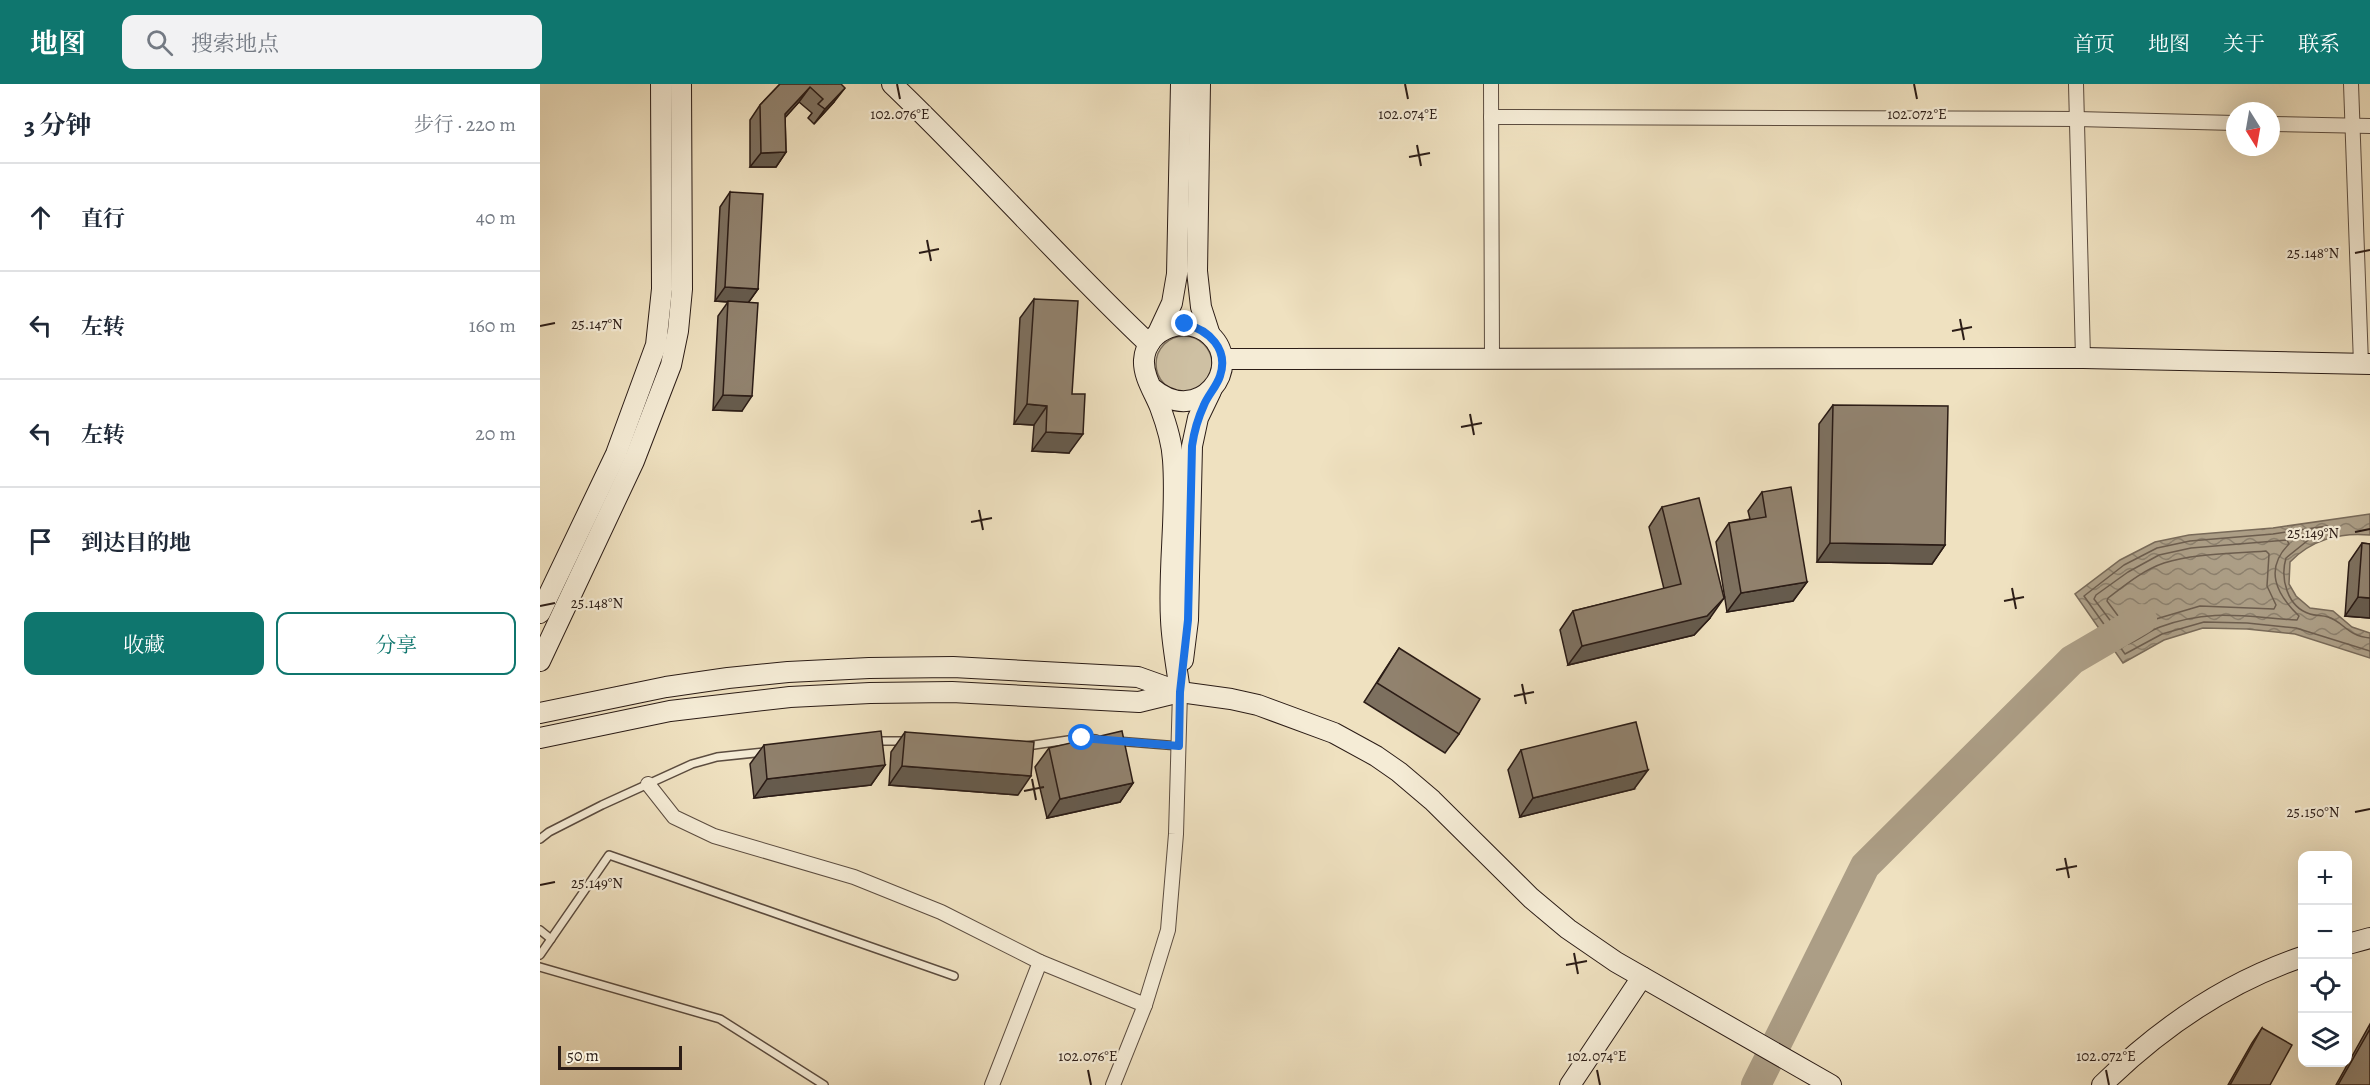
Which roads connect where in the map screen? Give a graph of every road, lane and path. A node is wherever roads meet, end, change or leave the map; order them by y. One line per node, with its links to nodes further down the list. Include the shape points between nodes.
1 (661, 84): 23 (main road, via 662,289 656,345 616,454)
2 (681, 84): 24 (main road, via 681,289 675,349 634,461)
3 (892, 84): 16 (main road, via 1100,298)
4 (1181, 84): 16 (main road, via 1177,274 1172,303)
5 (1200, 84): 15 (main road, via 1197,271)
6 (1491, 84): 9 (street)
7 (2076, 84): 10 (street)
8 (2351, 84): 13 (street)
9 (1491, 117): 10 (street); 19 (street)
10 (2077, 119): 11 (street); 17 (street)
11 (2226, 123)
12 (2280, 124): 13 (street)
13 (2353, 126): 14 (street); 20 (street)
14 (2370, 126)
15 (1210, 335): 16 (main road, via 1185,324 1171,326); 18 (main road)
16 (1154, 339): 21 (main road, via 1144,358 1145,374)
17 (2083, 358): 19 (main road); 20 (main road)
18 (1222, 359): 19 (main road); 22 (main road, via 1220,376)
19 (1491, 359)
20 (2365, 364)
21 (1152, 388): 22 (main road, via 1164,398 1179,402 1196,400); 26 (main road, via 1168,431 1173,460 1171,620)
22 (1211, 391): 26 (main road, via 1198,418 1192,446 1188,620)
23 (540, 613)
24 (546, 637): 25 (main road)
25 (540, 661)
26 (1180, 692): 27 (main road, via 1138,677 953,668 859,668 728,678); 28 (main road, via 1139,702 952,692 790,697 670,711); 31 (street); 45 (main road, via 1231,699 1283,713 1334,733 1376,756 1432,800 1547,913)
27 (540, 713)
28 (540, 738)
29 (860, 741): 30 (lane)
30 (915, 741)
31 (1179, 746): 32 (lane, via 1082,738); 46 (street, via 1168,930)
32 (1014, 748)
33 (772, 751): 34 (lane, via 692,764)
34 (648, 784): 35 (lane); 42 (street, via 675,817 714,836 854,877 941,912)
35 (540, 839)
36 (540, 930): 38 (lane)
37 (2370, 938): 39 (main road)
38 (551, 939): 40 (lane); 44 (lane, via 609,855)
39 (2352, 943)
40 (540, 955)
41 (2298, 959): 52 (main road, via 2211,997 2159,1034)
42 (1040, 962): 46 (street); 48 (street)
43 (540, 967): 47 (lane, via 720,1020)
44 (954, 976)
45 (1642, 977): 50 (main road); 51 (main road)
46 (1145, 1005): 49 (street)
47 (824, 1085)
48 (992, 1085)
49 (1113, 1085)
50 (1570, 1085)
51 (1831, 1085)
52 (2102, 1085)

